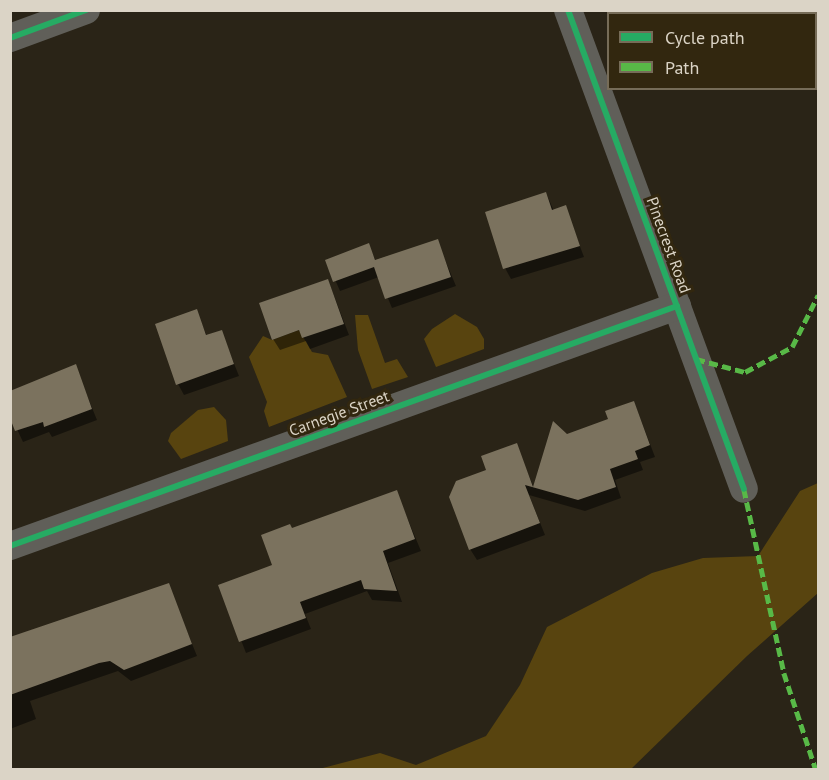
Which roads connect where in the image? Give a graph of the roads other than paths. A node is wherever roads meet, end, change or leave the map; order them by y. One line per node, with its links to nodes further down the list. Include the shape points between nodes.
1 (86, 10): 3 (street)
2 (568, 10): 4 (street, Pinecrest Road)
3 (10, 38)
4 (677, 306): 5 (street, Pinecrest Road); 6 (street, Carnegie Street)
5 (744, 489)
6 (10, 546)

